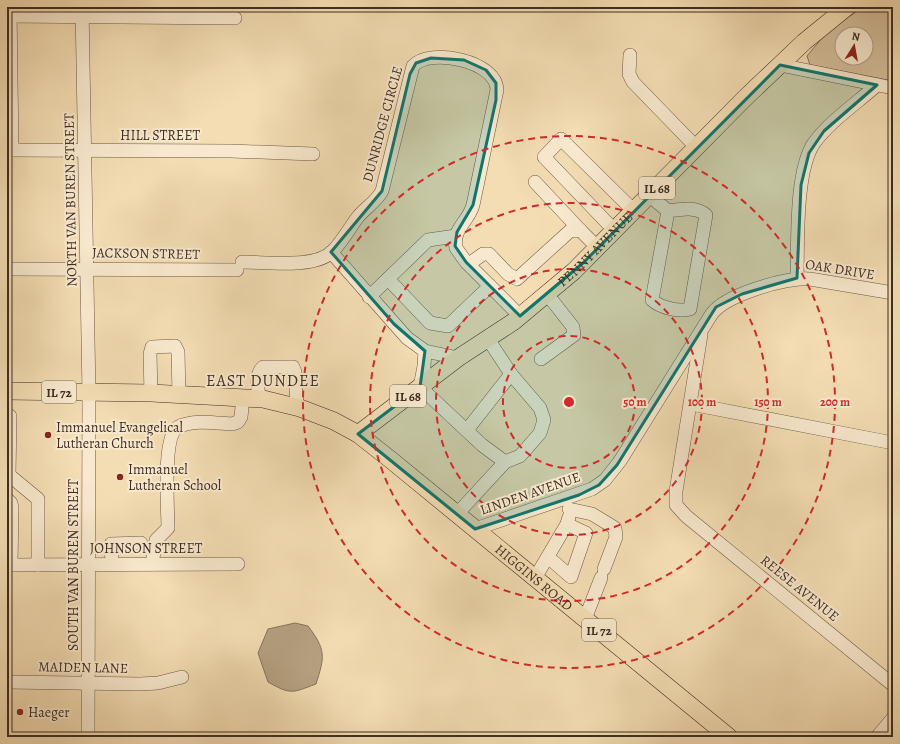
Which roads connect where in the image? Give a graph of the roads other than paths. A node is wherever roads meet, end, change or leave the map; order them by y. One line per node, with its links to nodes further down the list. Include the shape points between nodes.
1 (847, 7): 6 (main road, PENNY AVENUE / IL 68)
2 (82, 12): 3 (street); 4 (street); 11 (street, NORTH VAN BUREN STREET)
3 (9, 13): 10 (street)
4 (235, 18)
5 (630, 55): 9 (street, via 629,74 633,82)
6 (780, 65): 7 (street); 9 (main road, PENNY AVENUE / IL 68)
7 (877, 85): 8 (street); 25 (street, via 824,131 809,152 803,168 801,185)
8 (893, 88)
9 (697, 148): 14 (main road, PENNY AVENUE / IL 68)
10 (10, 150): 11 (street, HILL STREET)
11 (85, 150): 12 (street, HILL STREET); 24 (street, NORTH VAN BUREN STREET)
12 (313, 154)
13 (535, 182): 17 (street)
14 (650, 196): 15 (main road, PENNY AVENUE / IL 68); 16 (street)
15 (634, 211): 18 (main road, PENNY AVENUE / IL 68); 18 (street, via 561,139 544,157)
16 (668, 212): 16 (street, via 685,208 702,211 706,215 690,309 684,311 658,305 652,300)
17 (581, 231): 20 (street); 22 (street, via 570,230 517,279 508,274 489,254 483,254)
18 (615, 231): 20 (main road, PENNY AVENUE / IL 68)
19 (456, 236): 21 (street, DUNRIDGE CIRCLE, via 474,205 497,87 488,72 471,63 456,59 428,58 416,63 411,70 382,191); 22 (street, via 456,248); 26 (street, via 428,240)
20 (598, 248): 28 (main road, PENNY AVENUE / IL 68)
21 (331, 252): 24 (street, JACKSON STREET, via 318,259 304,262); 30 (street)
22 (469, 264): 27 (street)
23 (7, 269): 24 (street, JACKSON STREET)
24 (88, 269): 40 (street, NORTH VAN BUREN STREET)
25 (797, 278): 29 (street, OAK DRIVE); 32 (street, OAK DRIVE, via 727,300 715,308)
26 (388, 279): 27 (street, via 430,323 448,326); 30 (street)
27 (490, 286): 31 (street)
28 (547, 294): 31 (main road, PENNY AVENUE / IL 68); 36 (street, via 573,327 574,335)
29 (893, 294)
30 (369, 297): 34 (street, via 407,338)
31 (520, 316): 33 (main road, PENNY AVENUE / IL 68)
32 (702, 329): 44 (street, REESE AVENUE); 53 (street, LINDEN AVENUE, via 611,473 592,489)
33 (488, 339): 35 (main road, PENNY AVENUE / IL 68); 37 (street)
34 (425, 351): 35 (street); 38 (street)
35 (458, 358): 38 (main road, PENNY AVENUE / IL 68)
36 (541, 359)
37 (511, 374): 47 (street); 50 (street, via 540,408 544,420 540,433 520,456)
38 (420, 387): 47 (street); 48 (main road, PENNY AVENUE / IL 68)
39 (7, 391): 40 (main road, IL 72)
40 (90, 393): 41 (main road, IL 72); 59 (street, SOUTH VAN BUREN STREET)
41 (151, 394): 42 (main road, IL 72); 42 (street, via 152,347 176,346)
42 (179, 394): 43 (main road, IL 72)
43 (251, 398): 45 (main road, IL 72); 45 (street, via 258,374 263,367 293,367); 61 (street, via 238,422 192,423 178,427 171,436 168,456 168,528 156,540)
44 (691, 404): 49 (street); 70 (street, REESE AVENUE, via 675,498 677,507)
45 (297, 407): 48 (main road, IL 72)
46 (7, 416): 51 (street, via 10,416)
47 (467, 430): 50 (street, via 482,445)
48 (358, 434): 54 (main road, HIGGINS ROAD / IL 72)
49 (893, 443)
50 (506, 462): 54 (street)
51 (8, 476): 64 (street, via 38,499)
52 (7, 499): 63 (street, via 12,508)
53 (566, 505): 55 (street); 56 (street, LINDEN AVENUE); 66 (street, via 592,514 615,528 616,537)
54 (457, 514): 56 (main road, HIGGINS ROAD / IL 72)
55 (567, 524): 58 (street); 58 (street, via 586,533 571,577)
56 (475, 529): 65 (main road, HIGGINS ROAD / IL 72)
57 (140, 543): 60 (street, via 111,544)
58 (548, 557): 65 (street)
59 (89, 564): 60 (street, JOHNSON STREET); 64 (street, JOHNSON STREET); 69 (street, SOUTH VAN BUREN STREET)
60 (112, 564): 61 (street, JOHNSON STREET)
61 (152, 564): 62 (street, JOHNSON STREET)
62 (238, 564)
63 (9, 565): 64 (street, JOHNSON STREET)
64 (38, 565)
65 (535, 578): 66 (main road, HIGGINS ROAD / IL 72)
66 (585, 619): 73 (main road, HIGGINS ROAD / IL 72)
67 (182, 677): 69 (street, MAIDEN LANE, via 140,684)
68 (7, 682): 69 (street, MAIDEN LANE)
69 (88, 682): 72 (street, SOUTH VAN BUREN STREET)
70 (893, 684)
71 (893, 718): 74 (street)
72 (88, 737)
73 (729, 737)
74 (877, 737)

